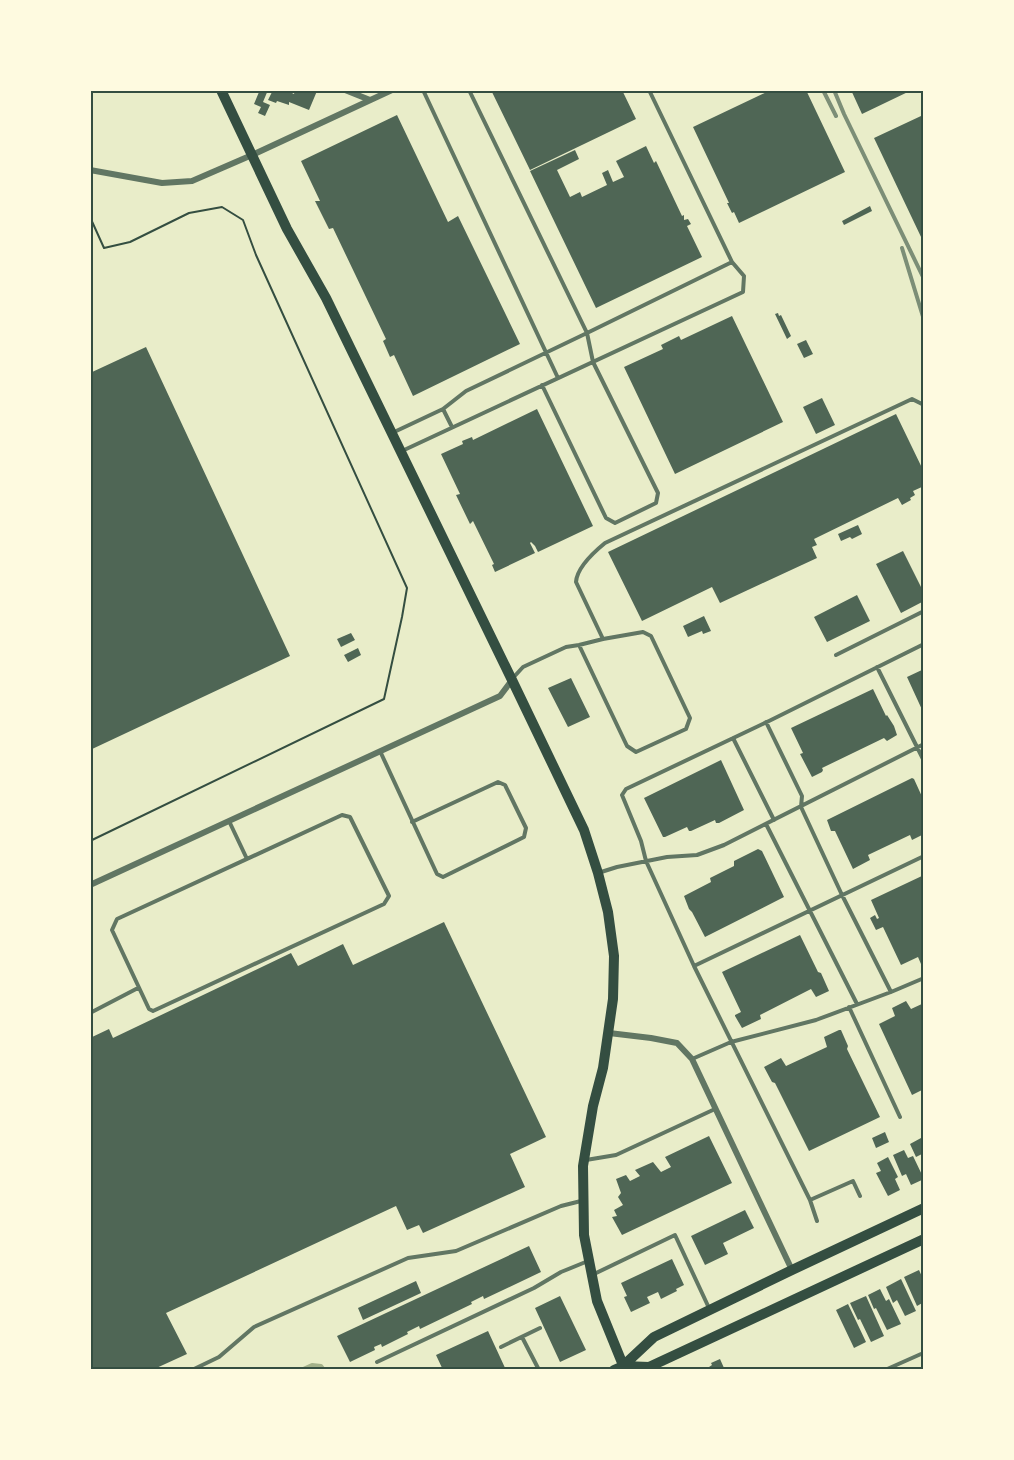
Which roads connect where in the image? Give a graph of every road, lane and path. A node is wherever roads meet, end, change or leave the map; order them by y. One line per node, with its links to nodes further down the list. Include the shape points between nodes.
1 (221, 90): 8 (main road)
2 (345, 90): 7 (street)
3 (392, 90): 7 (street)
4 (423, 90): 13 (lane)
5 (469, 90): 12 (lane)
6 (649, 90): 11 (lane)
7 (370, 100): 8 (street)
8 (252, 155): 9 (street, via 192,181 162,183); 20 (main road)
9 (90, 170)
10 (90, 217): 40 (path, via 104,248 130,242 189,213 222,207 243,220 407,588 384,699)
11 (732, 262): 12 (lane); 14 (lane, via 744,276 743,292)
12 (587, 333): 13 (lane); 14 (lane)
13 (547, 352): 15 (lane); 18 (lane, via 466,391)
14 (592, 362): 15 (lane); 16 (lane, via 658,493 656,503 615,523 606,518)
15 (558, 378): 16 (lane)
16 (542, 385): 19 (lane)
17 (924, 405): 23 (lane, via 912,399 605,543 576,574 576,582)
18 (443, 409): 19 (lane); 20 (lane)
19 (452, 427): 21 (lane)
20 (392, 433): 21 (main road)
21 (401, 452): 28 (main road)
22 (924, 611): 26 (lane)
23 (603, 639): 25 (lane); 25 (lane, via 643,632 651,636 690,718 686,729 636,752 627,747)
24 (924, 644): 27 (lane)
25 (579, 645): 28 (lane, via 523,667)
26 (836, 654)
27 (877, 667): 29 (lane); 32 (lane)
28 (512, 680): 33 (street, via 500,696); 44 (main road, via 584,830)
29 (766, 722): 30 (lane); 35 (lane, via 802,796)
30 (733, 738): 36 (lane); 43 (lane, via 626,789 621,795)
31 (924, 744): 32 (lane)
32 (917, 748): 34 (lane); 35 (lane)
33 (380, 751): 37 (street); 38 (lane)
34 (924, 761)
35 (801, 807): 36 (lane); 46 (lane)
36 (774, 820): 39 (lane)
37 (229, 821): 42 (lane); 45 (street)
38 (412, 822): 38 (lane, via 436,874 443,877 524,837 526,828 505,785 498,782)
39 (766, 824): 43 (lane, via 697,855); 47 (lane)
40 (90, 841)
41 (924, 856): 46 (lane)
42 (247, 859): 50 (lane, via 117,919 112,930); 50 (lane, via 342,815 350,817 389,896 384,904 153,1011 148,1009)
43 (646, 861): 44 (lane); 48 (lane)
44 (598, 873): 55 (main road, via 614,956)
45 (90, 885)
46 (842, 895): 47 (lane); 51 (lane)
47 (810, 911): 48 (lane); 52 (lane)
48 (693, 966): 56 (lane)
49 (924, 978): 51 (lane)
50 (138, 988): 54 (lane)
51 (891, 992): 52 (lane)
52 (857, 1004): 53 (lane)
53 (849, 1007): 56 (lane, via 816,1020); 59 (lane)
54 (90, 1013)
55 (609, 1033): 57 (street, via 677,1043); 60 (main road)
56 (731, 1042): 57 (lane); 62 (lane)
57 (692, 1059): 58 (street)
58 (716, 1108): 60 (lane, via 616,1155); 68 (street)
59 (900, 1117)
60 (584, 1161): 63 (main road)
61 (860, 1196): 62 (lane, via 853,1181)
62 (810, 1200): 65 (lane)
63 (584, 1201): 67 (main road); 77 (lane, via 561,1206 456,1251 408,1258 254,1327 219,1357)
64 (924, 1208): 68 (main road)
65 (817, 1221)
66 (924, 1239): 76 (main road, via 649,1367)
67 (589, 1261): 69 (main road); 75 (lane)
68 (792, 1270): 70 (main road)
69 (592, 1275): 70 (lane, via 675,1235); 76 (main road)
70 (709, 1310): 76 (main road, via 654,1337)
71 (540, 1328): 72 (lane)
72 (522, 1337): 73 (lane); 78 (lane)
73 (501, 1347)
74 (921, 1354): 79 (lane)
75 (377, 1362)
76 (620, 1369)
77 (192, 1370)
78 (539, 1370)
79 (885, 1370)

